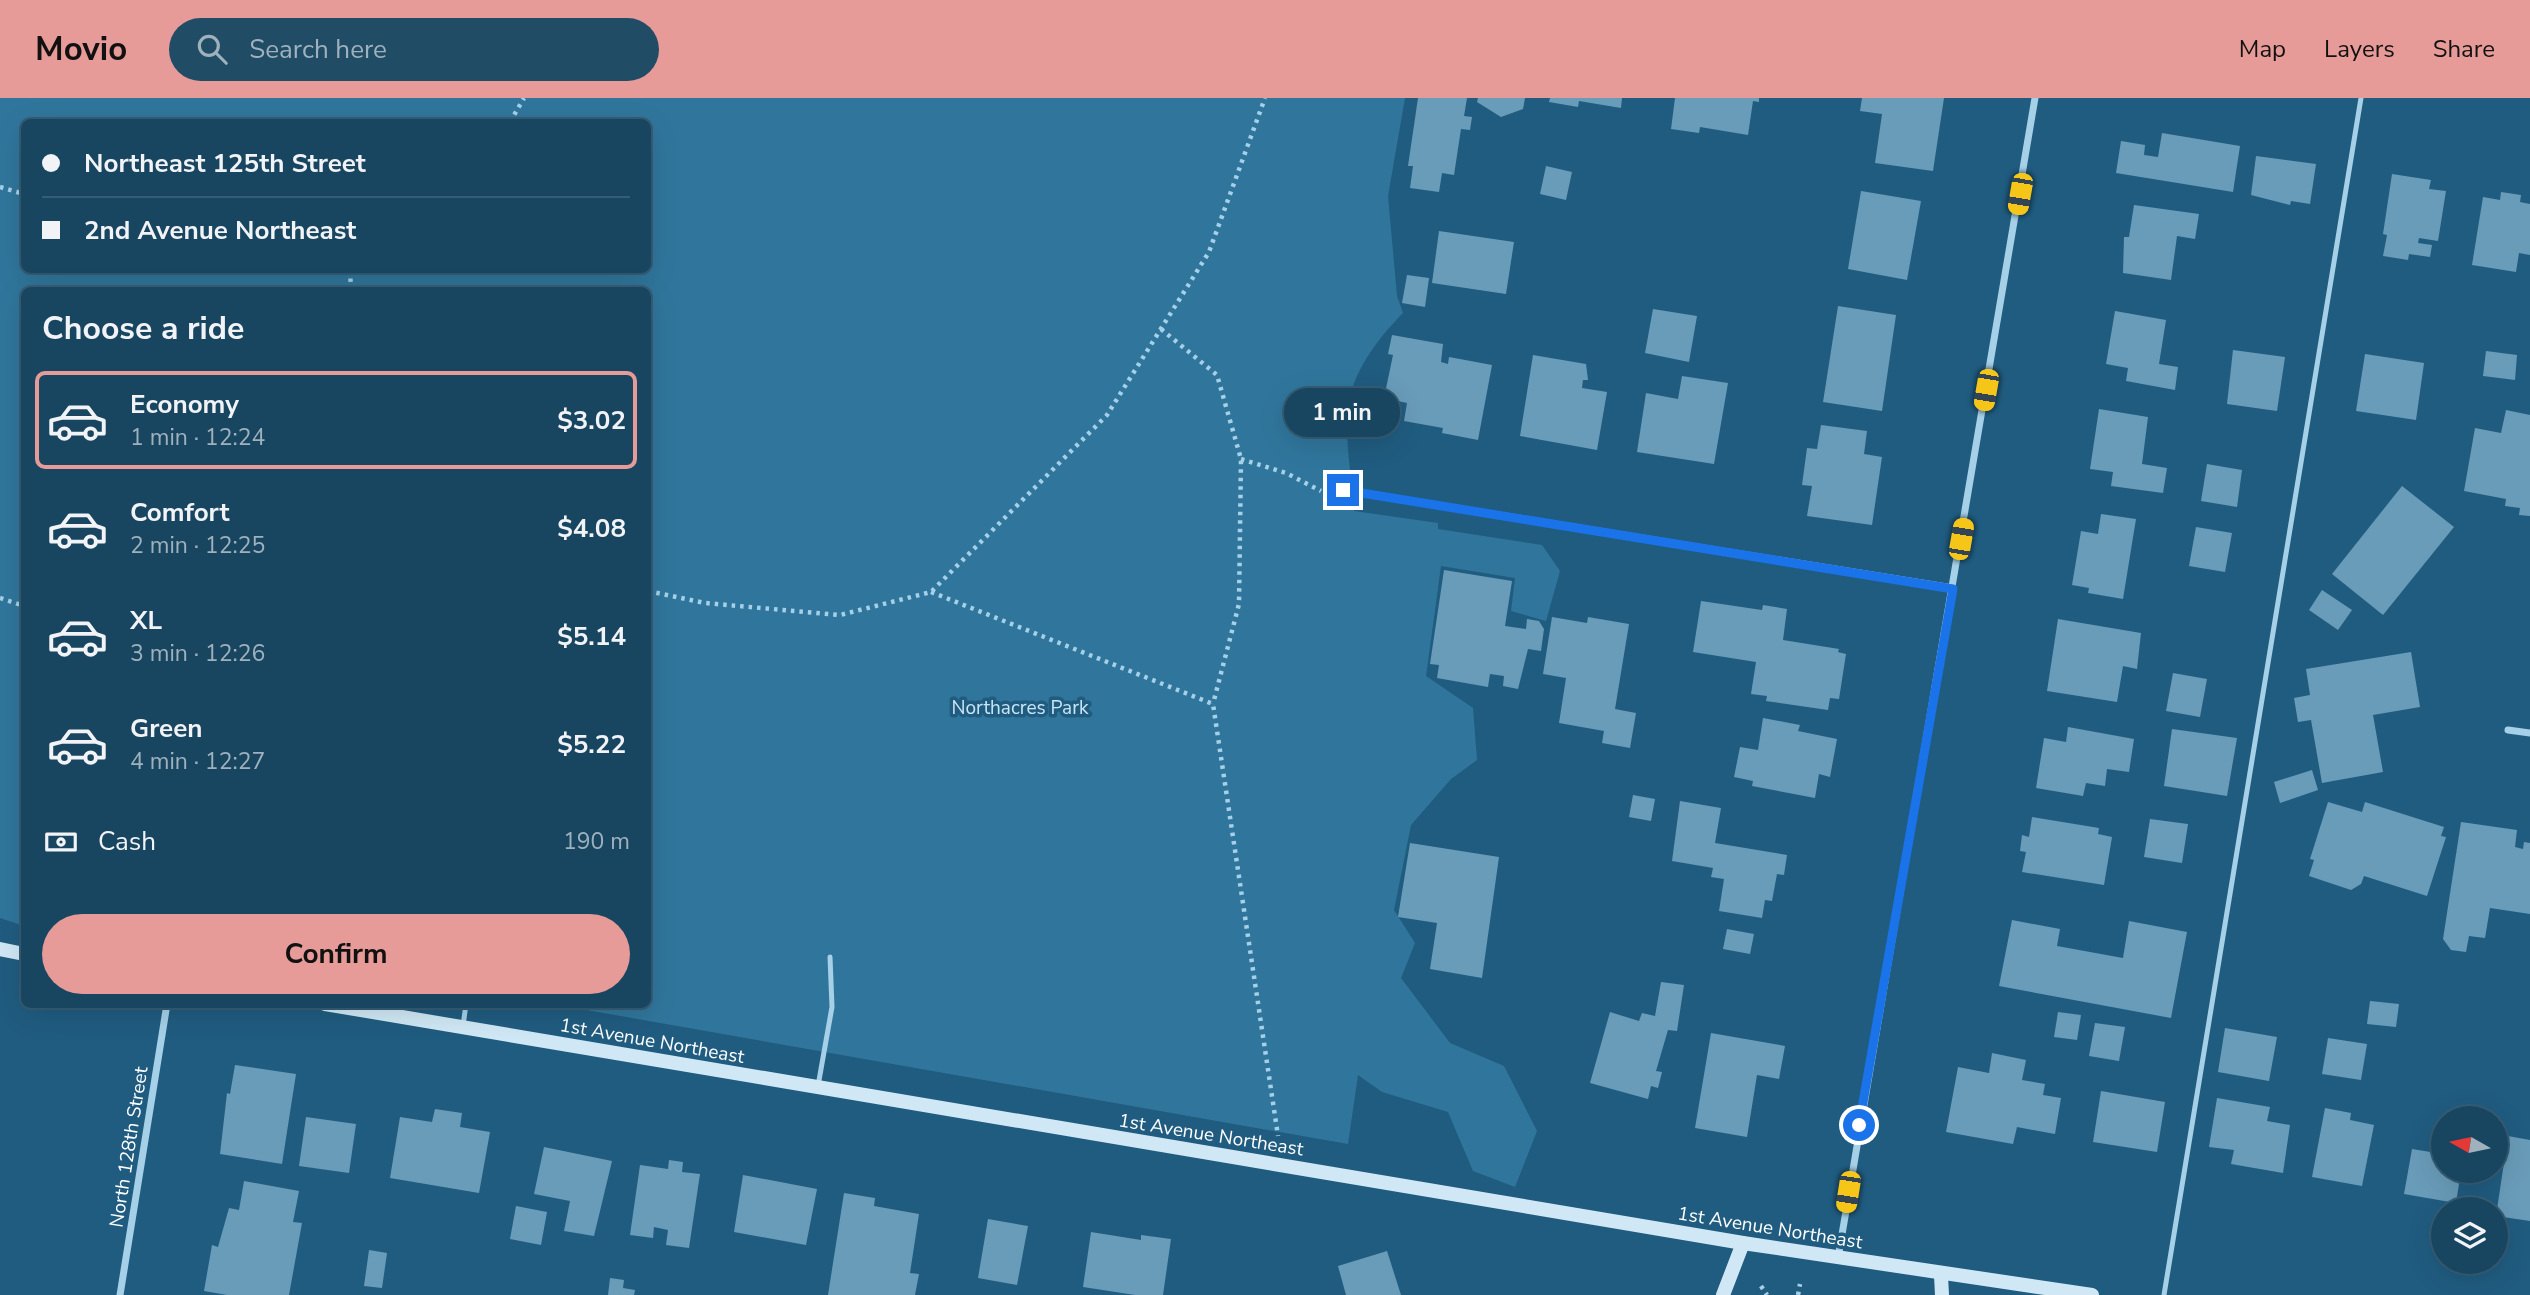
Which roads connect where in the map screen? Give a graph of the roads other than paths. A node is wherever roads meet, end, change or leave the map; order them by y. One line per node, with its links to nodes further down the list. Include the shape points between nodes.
1 (2035, 98): 4 (street)
2 (2361, 98): 22 (lane)
3 (1343, 490): 4 (street)
4 (1953, 589): 16 (street)
5 (2508, 730): 6 (street)
6 (2530, 733)
7 (0, 950): 8 (street)
8 (21, 954)
9 (830, 957): 14 (lane, via 832,1007)
10 (166, 1008): 18 (street, North 128th Street)
11 (349, 1008): 13 (street, 1st Avenue Northeast)
12 (465, 1008): 13 (lane)
13 (463, 1027): 14 (street, 1st Avenue Northeast)
14 (818, 1090): 15 (street, 1st Avenue Northeast)
15 (1743, 1244): 16 (street, 1st Avenue Northeast); 19 (street)
16 (1838, 1259): 17 (street, 1st Avenue Northeast)
17 (1941, 1275): 20 (street); 21 (street, 1st Avenue Northeast)
18 (120, 1295)
19 (1723, 1295)
20 (1942, 1295)
21 (2092, 1295)
22 (2164, 1295)

